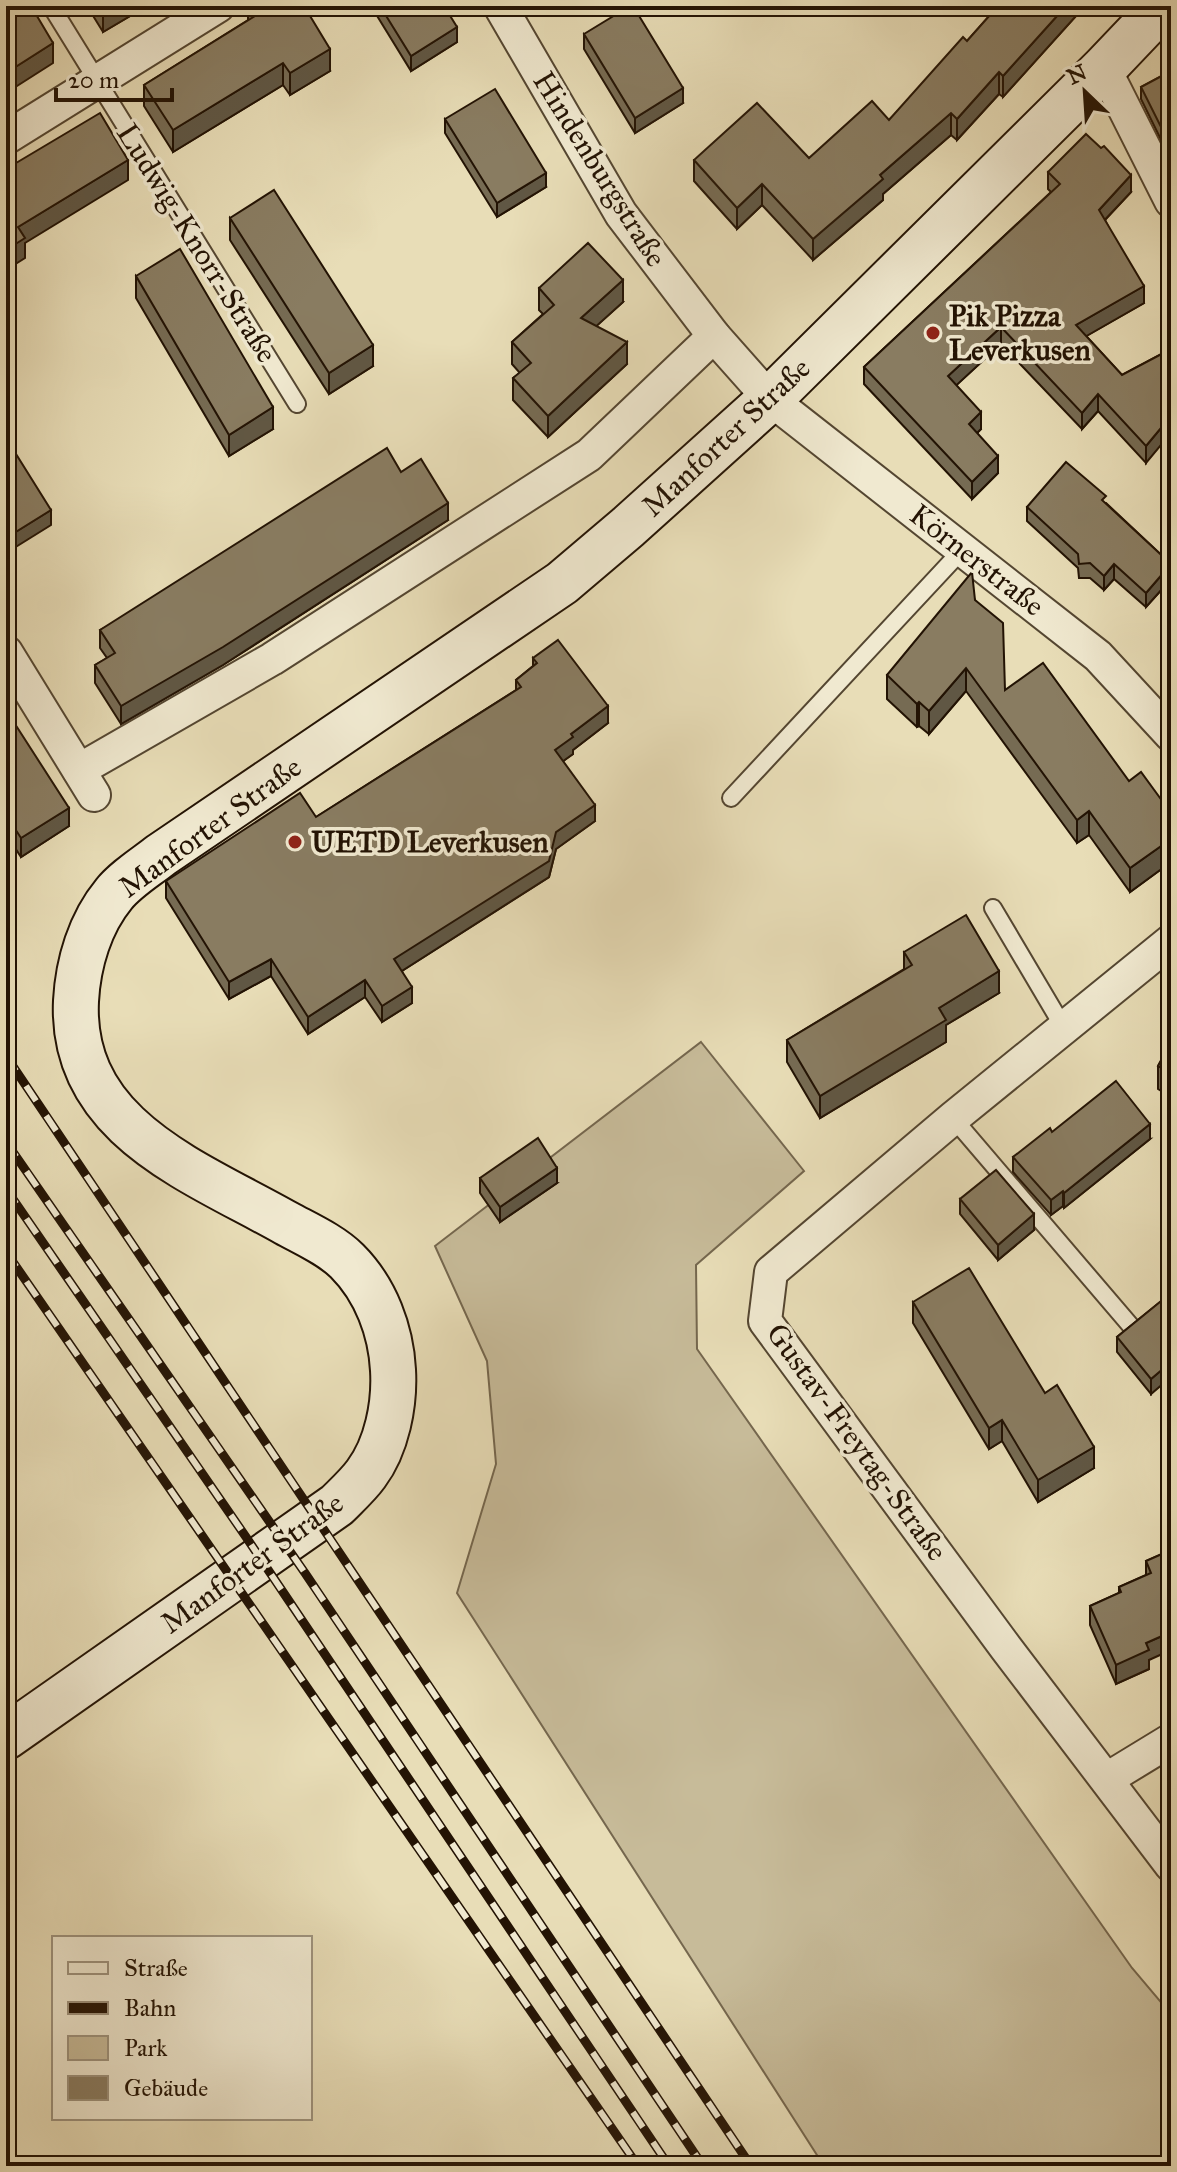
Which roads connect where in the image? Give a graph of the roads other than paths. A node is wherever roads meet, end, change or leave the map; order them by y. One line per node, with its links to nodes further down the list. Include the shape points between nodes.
1 (51, 6): 6 (lane, Ludwig-Knorr-Straße)
2 (218, 6): 6 (street)
3 (500, 6): 9 (street, Hindenburgstraße, via 621,214)
4 (1163, 6): 5 (street, Manforter Straße)
5 (1104, 68): 8 (street); 10 (street, Manforter Straße)
6 (96, 83): 7 (street); 11 (lane, Ludwig-Knorr-Straße)
7 (6, 138)
8 (1171, 201)
9 (714, 336): 10 (street, Hindenburgstraße); 13 (street, via 589,455 86,782)
10 (770, 399): 12 (street, Körnerstraße); 21 (street, Manforter Straße, via 562,583 161,855 115,893 89,935 77,980 75,1025 85,1066 106,1104 132,1132 347,1260 373,1294 392,1347 394,1391 383,1442 367,1473 337,1505)
11 (297, 404)
12 (963, 549): 14 (street, Körnerstraße, via 1098,656); 15 (lane)
13 (6, 652)
14 (1171, 735)
15 (731, 798)
16 (993, 908): 18 (lane)
17 (1171, 941): 18 (street, Gustav-Freytag-Straße)
18 (1064, 1028): 19 (street, Gustav-Freytag-Straße)
19 (953, 1118): 20 (lane); 23 (street, Gustav-Freytag-Straße, via 771,1272 765,1321)
20 (1130, 1325)
21 (6, 1737)
22 (1171, 1740): 23 (street)
23 (1107, 1779): 24 (street, Gustav-Freytag-Straße)
24 (1171, 1865)

